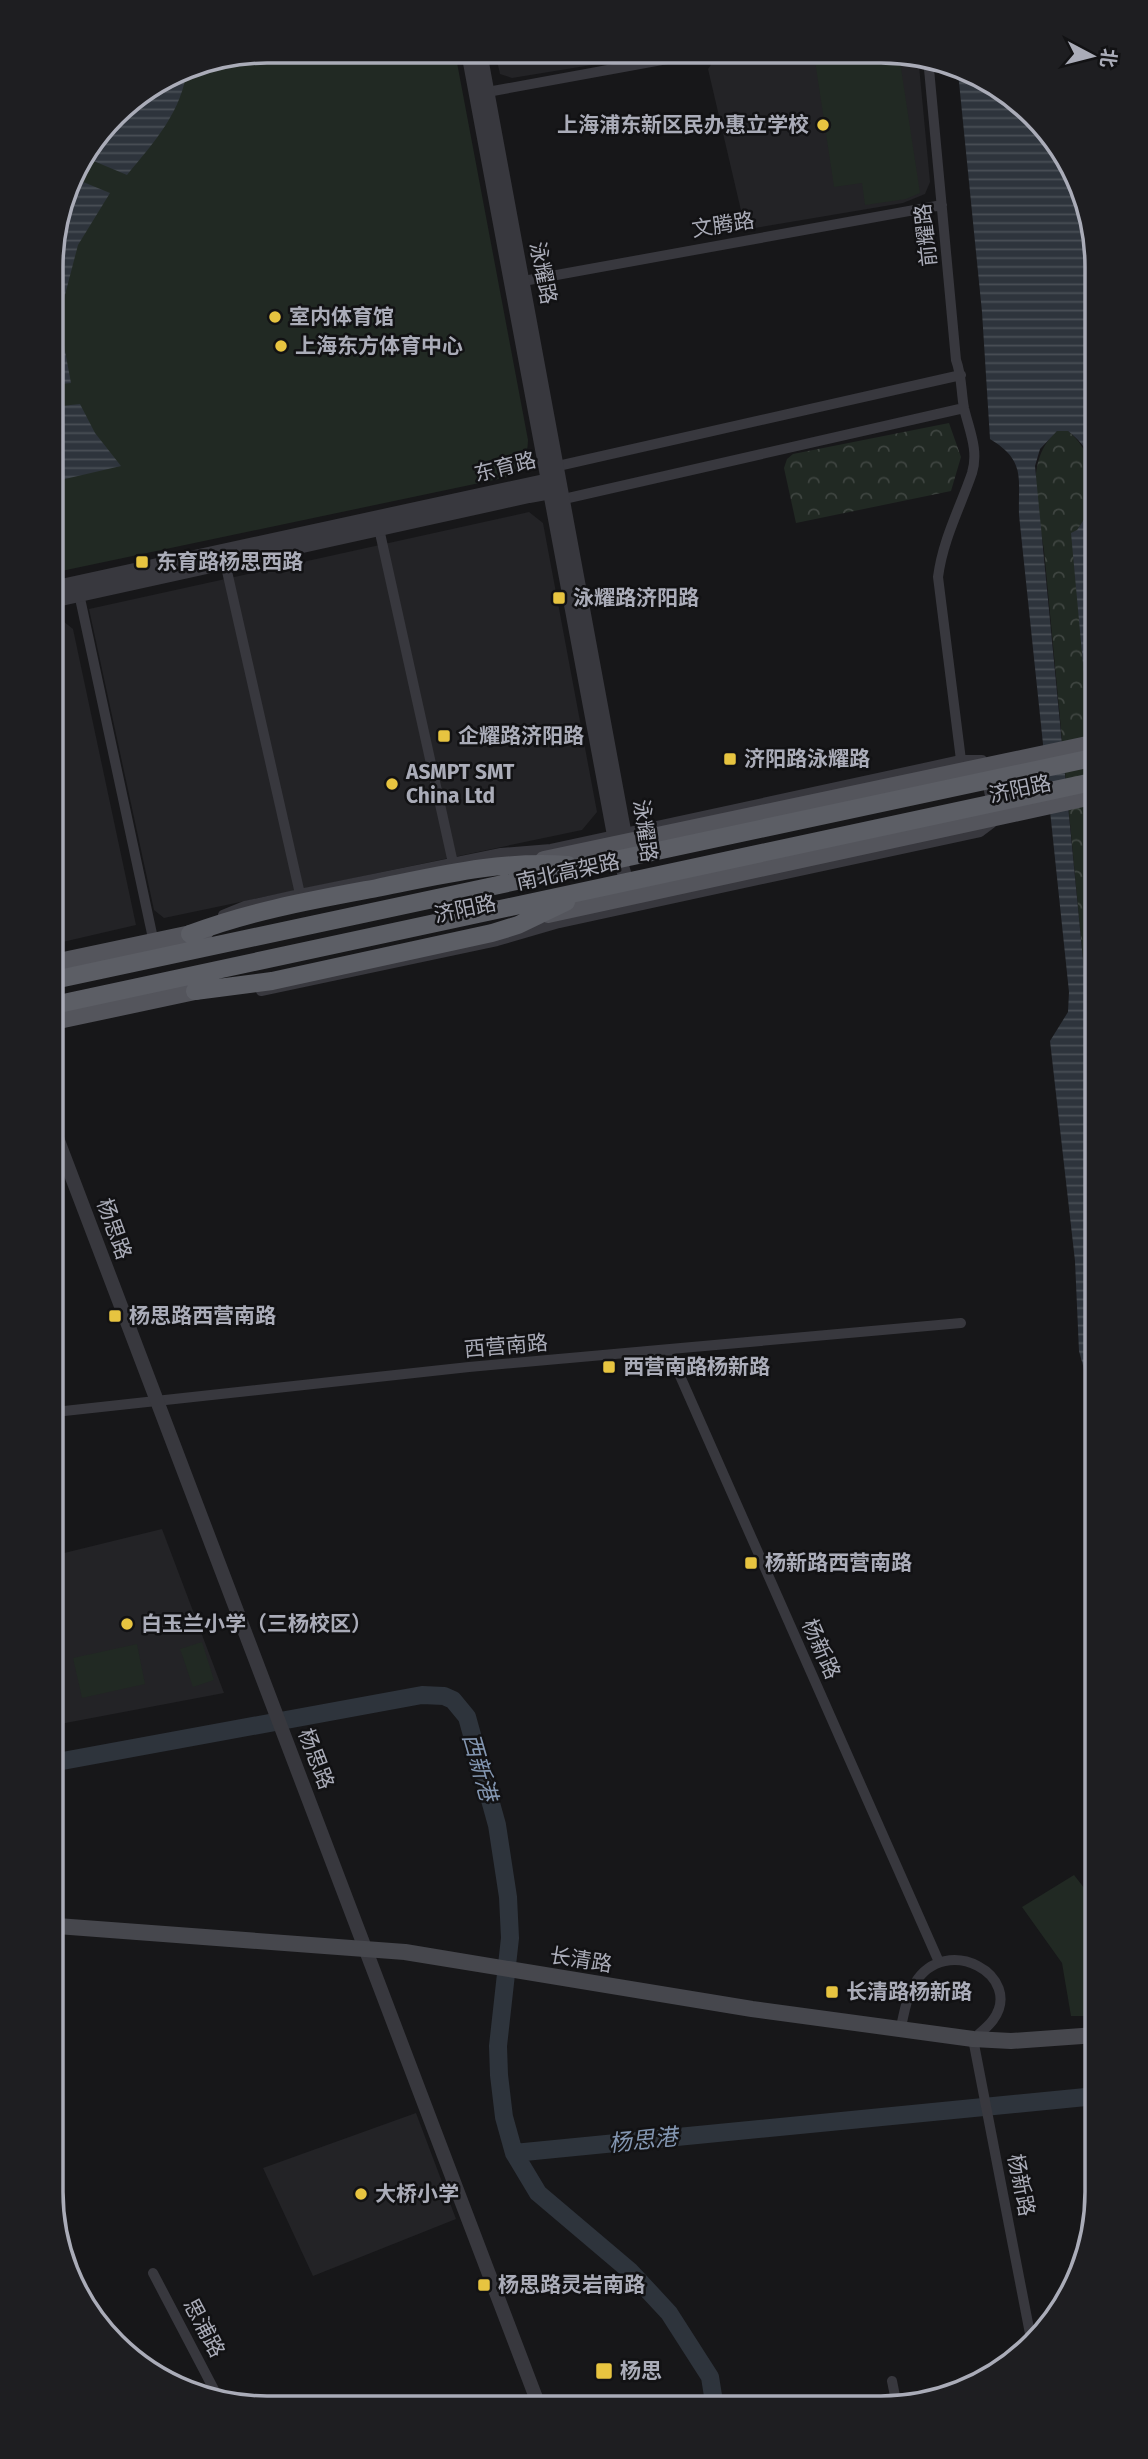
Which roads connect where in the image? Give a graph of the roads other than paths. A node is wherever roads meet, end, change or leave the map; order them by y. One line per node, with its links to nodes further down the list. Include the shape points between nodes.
1 (472, 63): 5 (street, 泳耀路)
2 (481, 63): 5 (street, 泳耀路)
3 (647, 63): 5 (street)
4 (929, 69): 6 (street, 前耀路)
5 (482, 94): 7 (street, 泳耀路)
6 (942, 205): 7 (street, 文腾路); 8 (street, 前耀路)
7 (517, 282): 10 (street, 泳耀路); 11 (street, 泳耀路)
8 (961, 375): 9 (street, 前耀路); 10 (street, 东育路)
9 (964, 408): 11 (street, 东育路); 18 (street, 前耀路, via 973,433 972,472 941,555 938,577)
10 (558, 466): 11 (street, 东育路); 11 (street, 泳耀路)
11 (554, 490): 12 (street, 东育路); 22 (street, 泳耀路)
12 (378, 523): 13 (street, 东育路); 23 (street)
13 (223, 557): 15 (street, 东育路); 26 (street)
14 (63, 588): 15 (street, 东育路)
15 (78, 589): 16 (street, 东育路); 29 (street)
16 (63, 596)
17 (1085, 745): 22 (main road, 济阳路)
18 (961, 760): 22 (street); 32 (street, via 976,758 984,765 994,816 980,832 274,989)
19 (1085, 760): 24 (highway, 南北高架路)
20 (1085, 784): 25 (highway, 南北高架路)
21 (1085, 798): 27 (main road, 济阳路)
22 (625, 840): 23 (street, via 501,853); 27 (street, 泳耀路); 28 (main road, 济阳路)
23 (453, 863): 26 (street)
24 (585, 867): 28 (highway, via 540,863 488,866 262,911); 31 (highway, 南北高架路)
25 (591, 890): 32 (highway, via 492,933 272,981); 33 (highway, 南北高架路)
26 (300, 894): 28 (street, via 245,906)
27 (631, 896): 32 (main road, 济阳路)
28 (190, 934): 29 (main road, 济阳路)
29 (154, 943): 30 (main road, 济阳路)
30 (63, 961)
31 (63, 978)
32 (195, 991): 34 (main road, 济阳路)
33 (63, 1003)
34 (63, 1019)
35 (63, 1153): 38 (street, 杨思路)
36 (961, 1323): 37 (street, 西营南路)
37 (669, 1351): 38 (street, 西营南路, via 469,1367); 42 (street, 杨新路)
38 (157, 1401): 39 (street, 西营南路); 41 (street, 杨思路)
39 (63, 1411)
40 (63, 1926): 41 (main road, 长清路)
41 (365, 1948): 43 (main road, 长清路); 51 (street, 杨思路)
42 (939, 1962): 43 (street, via 915,1984); 45 (street, via 970,1961 994,1980 999,2008)
43 (900, 2031): 45 (main road, 长清路)
44 (1085, 2036): 45 (main road, 长清路)
45 (973, 2039): 47 (street, 杨新路)
46 (153, 2273): 49 (street, 思浦路)
47 (1030, 2331)
48 (892, 2381): 50 (street)
49 (213, 2388)
50 (895, 2395)
51 (535, 2396)

